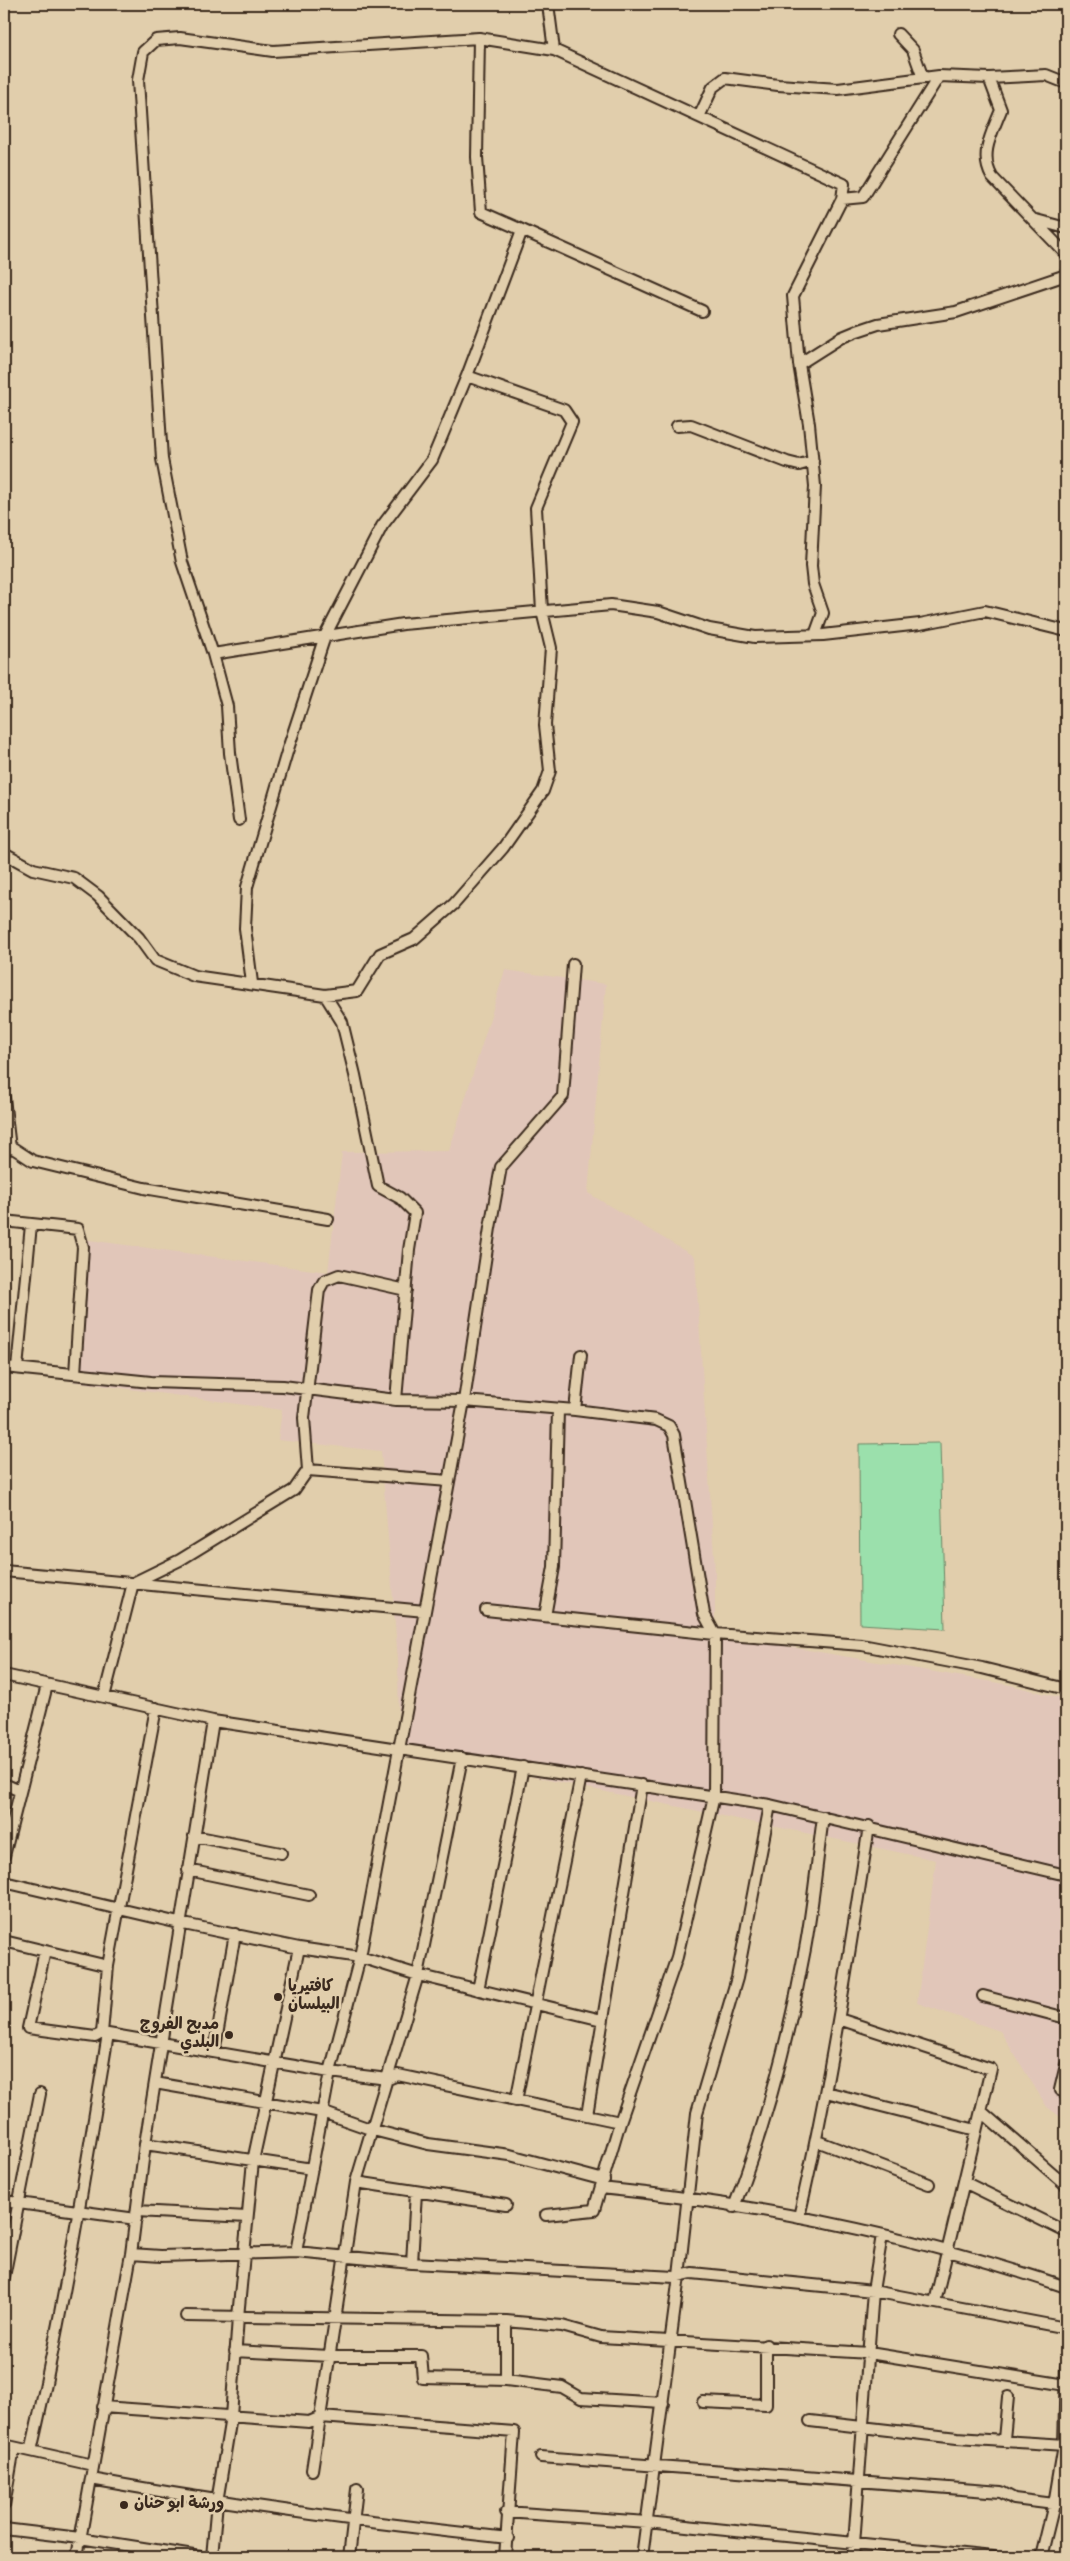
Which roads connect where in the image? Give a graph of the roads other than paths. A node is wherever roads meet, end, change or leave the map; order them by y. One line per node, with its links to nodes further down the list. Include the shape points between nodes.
1 (548, 4): 4 (street)
2 (898, 34): 6 (street, via 913,50)
3 (479, 38): 4 (street); 13 (street, via 477,157 481,212); 25 (street, via 273,51 180,38 156,40 143,52 138,80 162,459 182,562)
4 (554, 50): 9 (street)
5 (938, 76): 6 (street); 7 (street); 10 (street, via 863,197)
6 (923, 78): 9 (street, via 838,89 725,78 713,87)
7 (989, 78): 8 (street, via 1046,75); 11 (street, via 1001,110 985,152 987,168)
8 (1066, 82)
9 (699, 117): 10 (street, via 844,184)
10 (842, 199): 17 (street, via 793,296)
11 (1034, 219): 12 (street); 14 (street)
12 (1066, 228)
13 (522, 230): 16 (street); 18 (street)
14 (1066, 254)
15 (1066, 275): 17 (street, via 956,312 878,324 840,338)
16 (702, 311)
17 (799, 364): 20 (street)
18 (467, 376): 21 (street, via 564,410 572,422 536,508); 24 (street, via 432,460 382,526)
19 (677, 426): 20 (street, via 691,425 788,462)
20 (813, 461): 23 (street, via 816,486 811,566 813,584 823,613)
21 (542, 611): 23 (street, via 611,605 658,612 709,629 755,637); 24 (street, via 403,624); 30 (street, via 551,648 544,725 550,771 543,791 503,848 454,904 414,939 380,954 357,991)
22 (1066, 631): 23 (street, via 985,611 920,624)
23 (815, 635)
24 (325, 636): 25 (street); 29 (street, via 247,887 245,928)
25 (213, 654): 26 (street, via 227,706)
26 (239, 820)
27 (4, 853): 29 (street, via 33,869 74,878 98,896 139,938 155,960 194,976)
28 (573, 964): 43 (street, via 563,1096 502,1167)
29 (252, 983): 30 (street)
30 (325, 995): 36 (street, via 342,1022 378,1186 400,1198 415,1213)
31 (4, 1098): 32 (street)
32 (7, 1148): 33 (street, via 33,1160 144,1188)
33 (328, 1219)
34 (4, 1222): 35 (street)
35 (31, 1225): 39 (street); 40 (street, via 78,1229 83,1247)
36 (406, 1290): 41 (street, via 339,1275 324,1281 319,1290); 42 (street)
37 (581, 1355): 45 (street)
38 (4, 1367): 39 (street)
39 (17, 1368): 40 (street)
40 (75, 1374): 41 (street, via 151,1382 283,1386)
41 (308, 1390): 42 (street); 46 (street, via 304,1418)
42 (396, 1400): 43 (street)
43 (464, 1401): 44 (street); 47 (street)
44 (558, 1410): 45 (street); 52 (street, via 554,1568)
45 (575, 1410): 53 (street, via 656,1420 672,1430 704,1614)
46 (308, 1470): 47 (street); 49 (street, via 294,1490 180,1560)
47 (449, 1481): 51 (street)
48 (4, 1571): 49 (street)
49 (133, 1583): 51 (street); 57 (street)
50 (486, 1610): 52 (street)
51 (425, 1611): 60 (street)
52 (545, 1616): 53 (street)
53 (715, 1634): 56 (street, via 862,1646 982,1668); 67 (street)
54 (4, 1676): 55 (street)
55 (47, 1685): 57 (street); 66 (street)
56 (1066, 1689)
57 (104, 1697): 58 (street)
58 (156, 1708): 59 (street); 79 (street)
59 (213, 1721): 60 (street); 72 (street)
60 (399, 1749): 61 (street); 85 (street)
61 (462, 1758): 62 (street); 87 (street)
62 (523, 1768): 63 (street); 88 (street)
63 (582, 1776): 65 (street); 90 (street)
64 (4, 1784): 66 (street)
65 (642, 1785): 67 (street); 93 (street)
66 (20, 1791): 71 (street)
67 (714, 1796): 68 (street); 110 (street, via 677,1957)
68 (770, 1805): 69 (street); 123 (street, via 737,1978 697,2114)
69 (823, 1817): 70 (street); 127 (street, via 805,1949 787,2036 754,2156)
70 (869, 1826): 76 (street, via 976,1855); 92 (street)
71 (6, 1836): 74 (street)
72 (194, 1836): 73 (street); 75 (street)
73 (281, 1852)
74 (4, 1856)
75 (188, 1870): 78 (street); 80 (street)
76 (1066, 1874)
77 (4, 1882): 79 (street)
78 (309, 1895)
79 (120, 1910): 80 (street); 86 (street)
80 (179, 1923): 81 (street); 95 (street)
81 (236, 1934): 83 (street); 96 (street)
82 (4, 1941): 84 (street)
83 (299, 1948): 85 (street); 97 (street)
84 (44, 1951): 86 (street); 94 (street, via 28,2028 95,2037)
85 (360, 1957): 87 (street); 99 (street)
86 (108, 1966): 94 (street)
87 (418, 1975): 88 (street); 100 (street)
88 (478, 1990): 90 (street)
89 (983, 1996): 91 (street)
90 (535, 2004): 93 (street); 105 (street)
91 (1066, 2018)
92 (839, 2019): 102 (street); 107 (street, via 991,2069)
93 (602, 2020): 109 (street)
94 (105, 2034): 95 (street); 128 (street)
95 (161, 2043): 96 (street); 101 (street)
96 (214, 2052): 97 (street)
97 (273, 2062): 99 (street); 106 (street)
98 (1066, 2066): 103 (street, via 1060,2090)
99 (330, 2072): 100 (street); 108 (street)
100 (388, 2078): 105 (street, via 398,2076); 111 (street)
101 (155, 2082): 106 (street); 114 (street)
102 (826, 2092): 112 (street); 113 (street)
103 (1066, 2093)
104 (40, 2094): 125 (street)
105 (516, 2100): 109 (street)
106 (266, 2101): 108 (street); 115 (street)
107 (981, 2111): 112 (street); 121 (street)
108 (322, 2112): 111 (street); 116 (street)
109 (587, 2115): 110 (street)
110 (620, 2122): 119 (street)
111 (374, 2130): 117 (street); 119 (street, via 428,2144 510,2155)
112 (976, 2130): 118 (street)
113 (817, 2141): 120 (street); 132 (street)
114 (145, 2144): 115 (street); 129 (street)
115 (253, 2161): 116 (street); 131 (street)
116 (312, 2170): 136 (street)
117 (356, 2182): 122 (street); 139 (street)
118 (964, 2182): 133 (street); 135 (street)
119 (603, 2184): 123 (street); 130 (street, via 594,2210)
120 (929, 2184)
121 (1066, 2185)
122 (416, 2192): 126 (street); 140 (street)
123 (688, 2199): 127 (street); 141 (street)
124 (4, 2201): 125 (street)
125 (18, 2203): 128 (street); 142 (street)
126 (506, 2205)
127 (734, 2206): 132 (street)
128 (79, 2211): 129 (street); 170 (street)
129 (137, 2215): 131 (street); 137 (street)
130 (546, 2216)
131 (247, 2217): 138 (street)
132 (799, 2217): 134 (street)
133 (1066, 2232)
134 (882, 2235): 135 (street); 144 (street)
135 (946, 2249): 143 (street); 145 (street)
136 (296, 2252): 138 (street); 139 (street)
137 (131, 2254): 138 (street); 162 (street)
138 (244, 2254): 147 (street)
139 (345, 2257): 140 (street); 148 (street)
140 (412, 2263): 141 (street)
141 (679, 2276): 144 (street, via 692,2273); 151 (street)
142 (4, 2277)
143 (1066, 2287)
144 (873, 2292): 145 (street); 154 (street)
145 (935, 2302): 150 (street)
146 (186, 2316): 147 (street)
147 (238, 2317): 148 (street); 153 (street)
148 (336, 2320): 149 (street); 155 (street)
149 (506, 2321): 151 (street, via 562,2326 601,2337); 157 (street)
150 (1066, 2328)
151 (671, 2340): 152 (street); 161 (street)
152 (766, 2345): 154 (street); 160 (street, via 766,2405)
153 (235, 2351): 155 (street); 164 (street)
154 (869, 2353): 158 (street); 166 (street)
155 (330, 2356): 157 (street, via 421,2356 423,2378); 163 (street)
156 (1066, 2367): 158 (street)
157 (506, 2380): 161 (street, via 562,2387 580,2398)
158 (1066, 2385): 168 (street)
159 (1008, 2397): 167 (street)
160 (704, 2402)
161 (663, 2403): 172 (street)
162 (103, 2407): 164 (street); 173 (street)
163 (321, 2417): 164 (street, via 309,2422); 174 (street); 182 (street, via 514,2432)
164 (231, 2418): 179 (street)
165 (810, 2421): 166 (street)
166 (864, 2428): 167 (street, via 957,2438); 176 (street)
167 (1004, 2439): 168 (street)
168 (1065, 2445): 180 (street)
169 (9, 2447): 170 (street); 181 (street)
170 (30, 2451): 173 (street)
171 (541, 2457): 172 (street)
172 (655, 2464): 176 (street); 184 (street)
173 (94, 2465): 175 (street)
174 (312, 2470)
175 (91, 2479): 179 (street); 186 (street)
176 (860, 2481): 180 (street, via 1001,2492 1014,2499); 188 (street)
177 (357, 2489): 183 (street)
178 (1066, 2501): 180 (street)
179 (217, 2502): 183 (street); 191 (street)
180 (1054, 2504): 197 (street)
181 (4, 2505)
182 (506, 2512): 184 (street); 187 (street)
183 (355, 2522): 187 (street); 192 (street)
184 (647, 2522): 188 (street); 194 (street)
185 (4, 2529): 186 (street)
186 (80, 2538): 189 (street); 190 (street)
187 (508, 2538): 193 (street)
188 (854, 2544): 195 (street); 196 (street)
189 (77, 2557)
190 (200, 2557)
191 (212, 2557)
192 (349, 2557)
193 (505, 2557)
194 (642, 2557)
195 (853, 2557)
196 (993, 2557)
197 (1041, 2557)

